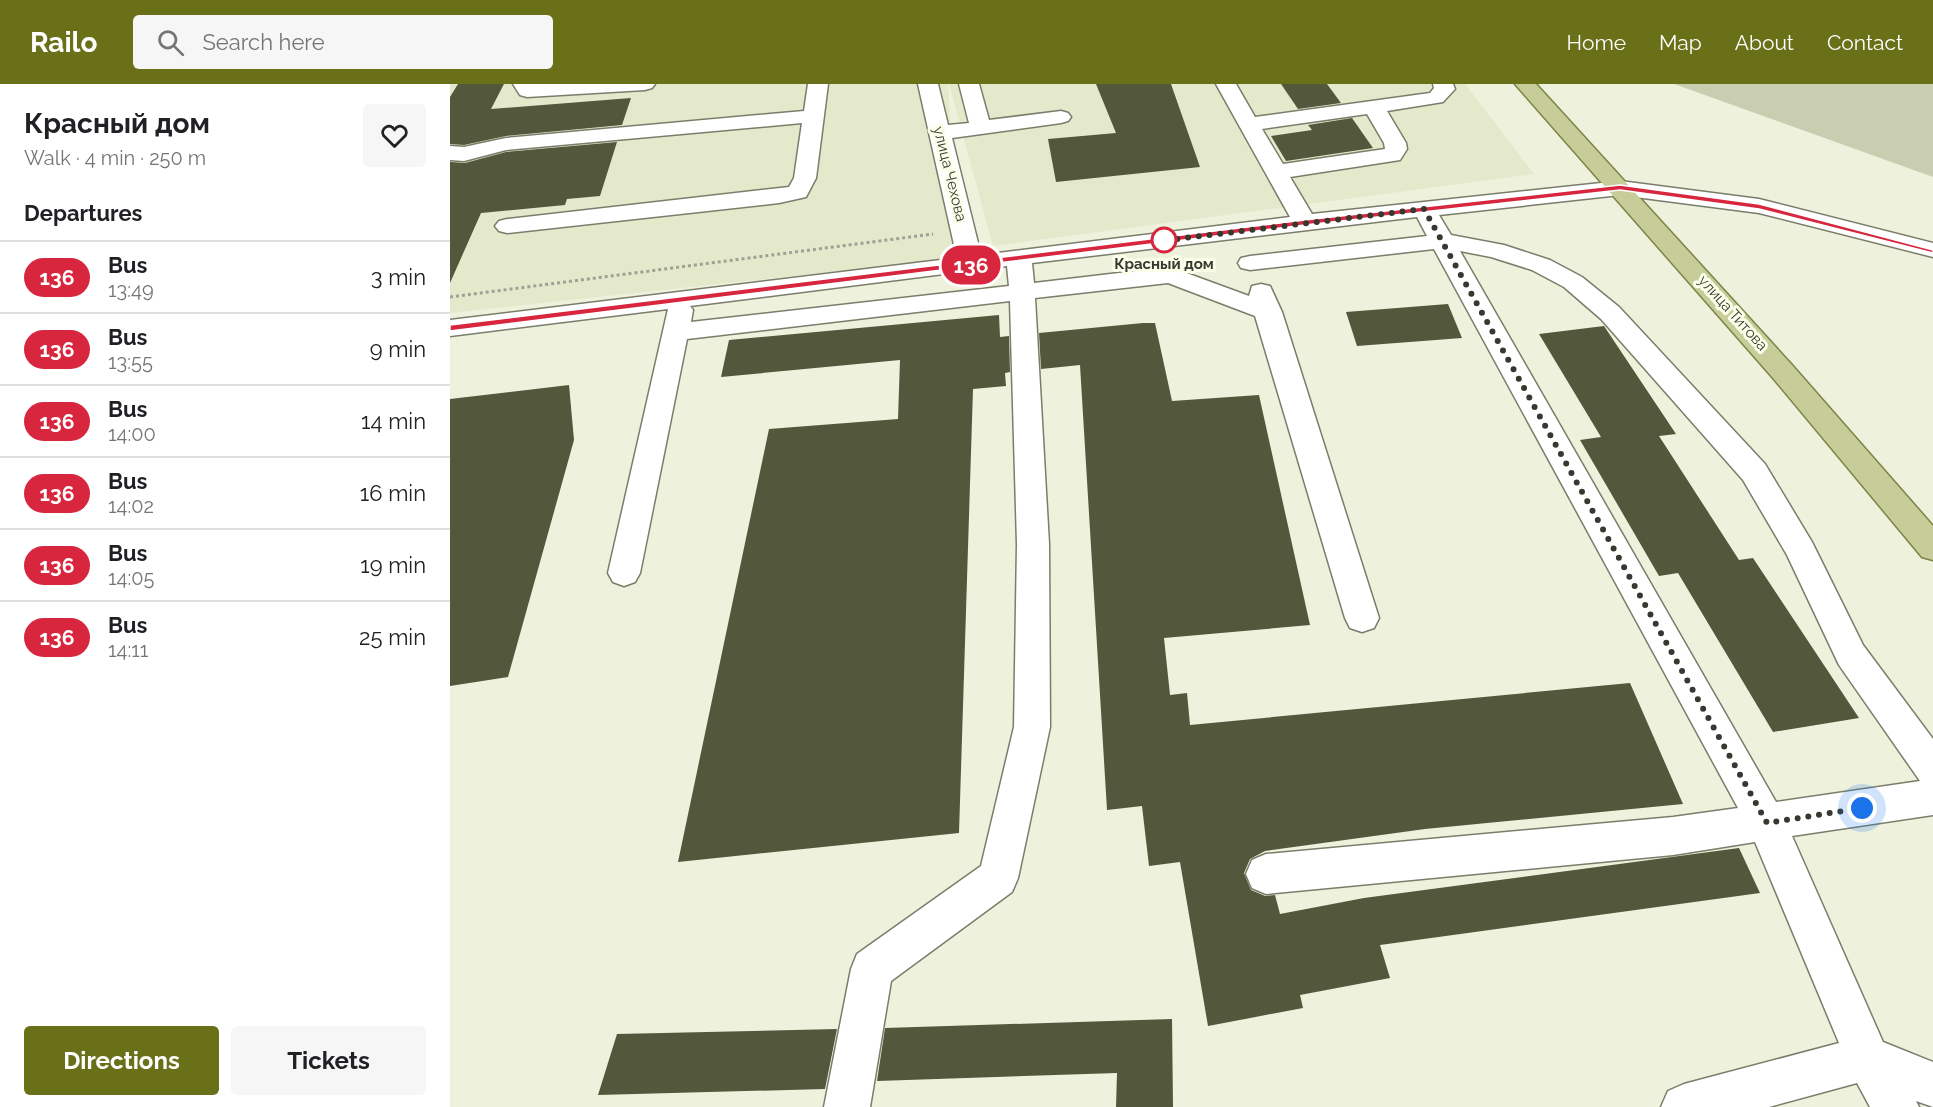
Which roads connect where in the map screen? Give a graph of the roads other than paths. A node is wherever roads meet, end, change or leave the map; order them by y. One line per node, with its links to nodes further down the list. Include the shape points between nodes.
1 (523, 84): 2 (street, via 527,92)
2 (645, 84)
3 (818, 84): 12 (street)
4 (928, 84): 16 (street, улица Чехова)
5 (970, 84): 15 (street)
6 (1226, 84): 14 (street)
7 (1383, 84): 10 (street)
8 (1443, 84): 10 (street, via 1442,94 1436,98)
9 (1525, 84): 19 (main road, улица Титова)
10 (1398, 104): 11 (street)
11 (1374, 107): 14 (street); 18 (street, via 1395,143 1392,155)
12 (814, 116): 17 (street, via 506,144 464,154); 22 (street, via 805,178 798,192)
13 (1061, 117): 15 (street)
14 (1249, 124): 18 (street)
15 (981, 128): 16 (street)
16 (940, 134): 28 (street, улица Чехова)
17 (450, 153)
18 (1277, 172): 21 (street)
19 (1620, 188): 20 (street); 26 (street, via 1759,206); 35 (main road, улица Титова, via 1840,434)
20 (1424, 209): 21 (street); 25 (street)
21 (1305, 222): 23 (street)
22 (507, 226)
23 (1242, 230): 24 (street); 27 (street)
24 (1160, 241): 29 (street); 30 (street)
25 (1442, 241): 27 (street); 38 (street, via 1495,250 1541,265 1573,282 1610,313 1754,472 1801,551 1851,655); 40 (street)
26 (1933, 250)
27 (1250, 263): 32 (street)
28 (971, 265): 29 (street); 31 (street)
29 (1020, 275): 30 (street); 34 (street); 44 (street, via 1033,544 1032,727 998,878 872,969)
30 (1170, 275): 32 (street)
31 (682, 300): 33 (street); 34 (street)
32 (1269, 312): 37 (street)
33 (450, 328)
34 (675, 332): 36 (street)
35 (1933, 548)
36 (624, 573)
37 (1362, 618)
38 (1933, 769)
39 (1933, 797): 40 (street)
40 (1767, 823): 41 (street, via 1662,837); 42 (street)
41 (1266, 874)
42 (1867, 1058): 43 (street); 45 (street); 46 (street)
43 (1933, 1085)
44 (847, 1107)
45 (1684, 1107)
46 (1896, 1107)

